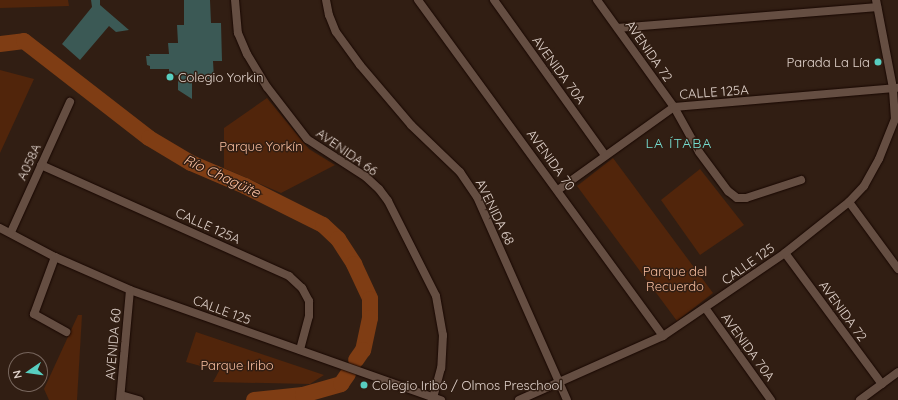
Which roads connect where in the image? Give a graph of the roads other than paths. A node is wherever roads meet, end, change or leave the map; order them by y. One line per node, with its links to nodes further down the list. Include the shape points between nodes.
1 (235, 0): 30 (street, AVENIDA 66, via 238,33 247,54 267,86 307,139 366,177 388,201 436,296 443,335)
2 (326, 0): 27 (street, AVENIDA 68, via 328,15 336,32 360,64 411,125 460,172 477,197)
3 (418, 0): 14 (street, AVENIDA 70)
4 (494, 0): 11 (street, AVENIDA 70A)
5 (597, 0): 7 (street, AVENIDA 72)
6 (876, 4): 7 (street); 8 (street, CALLE 125)
7 (618, 28): 10 (street, AVENIDA 72)
8 (895, 88): 10 (street, CALLE 125A); 15 (street, CALLE 125, via 895,119 888,143 864,186)
9 (70, 102): 12 (street, A058A)
10 (674, 107): 11 (street, CALLE 125A); 13 (street, AVENIDA 72, via 699,152 736,198 746,198)
11 (605, 155): 14 (street, CALLE 125A)
12 (41, 165): 17 (street, A058A); 25 (street, CALLE 125A, via 290,276 302,288 309,301 309,316)
13 (801, 180)
14 (558, 190): 24 (street, AVENIDA 70)
15 (849, 202): 18 (street, CALLE 125); 20 (street)
16 (0, 228): 17 (street, CALLE 125)
17 (11, 232): 19 (street, CALLE 125)
18 (785, 253): 22 (street, CALLE 125); 28 (street, AVENIDA 72)
19 (55, 257): 21 (street, CALLE 125); 23 (street, via 34,314)
20 (898, 269)
21 (130, 290): 25 (street, CALLE 125); 29 (street, AVENIDA 60)
22 (706, 308): 24 (street, CALLE 125); 34 (street, AVENIDA 70A)
23 (66, 332)
24 (663, 336): 27 (street, CALLE 125)
25 (300, 350): 30 (street, CALLE 125)
26 (898, 372): 28 (street)
27 (560, 383): 32 (street, CALLE 125); 33 (street, AVENIDA 68)
28 (882, 384): 35 (street)
29 (121, 397): 31 (street)
30 (437, 399)
31 (139, 400)
32 (519, 400)
33 (567, 400)
34 (771, 400)
35 (860, 400)

